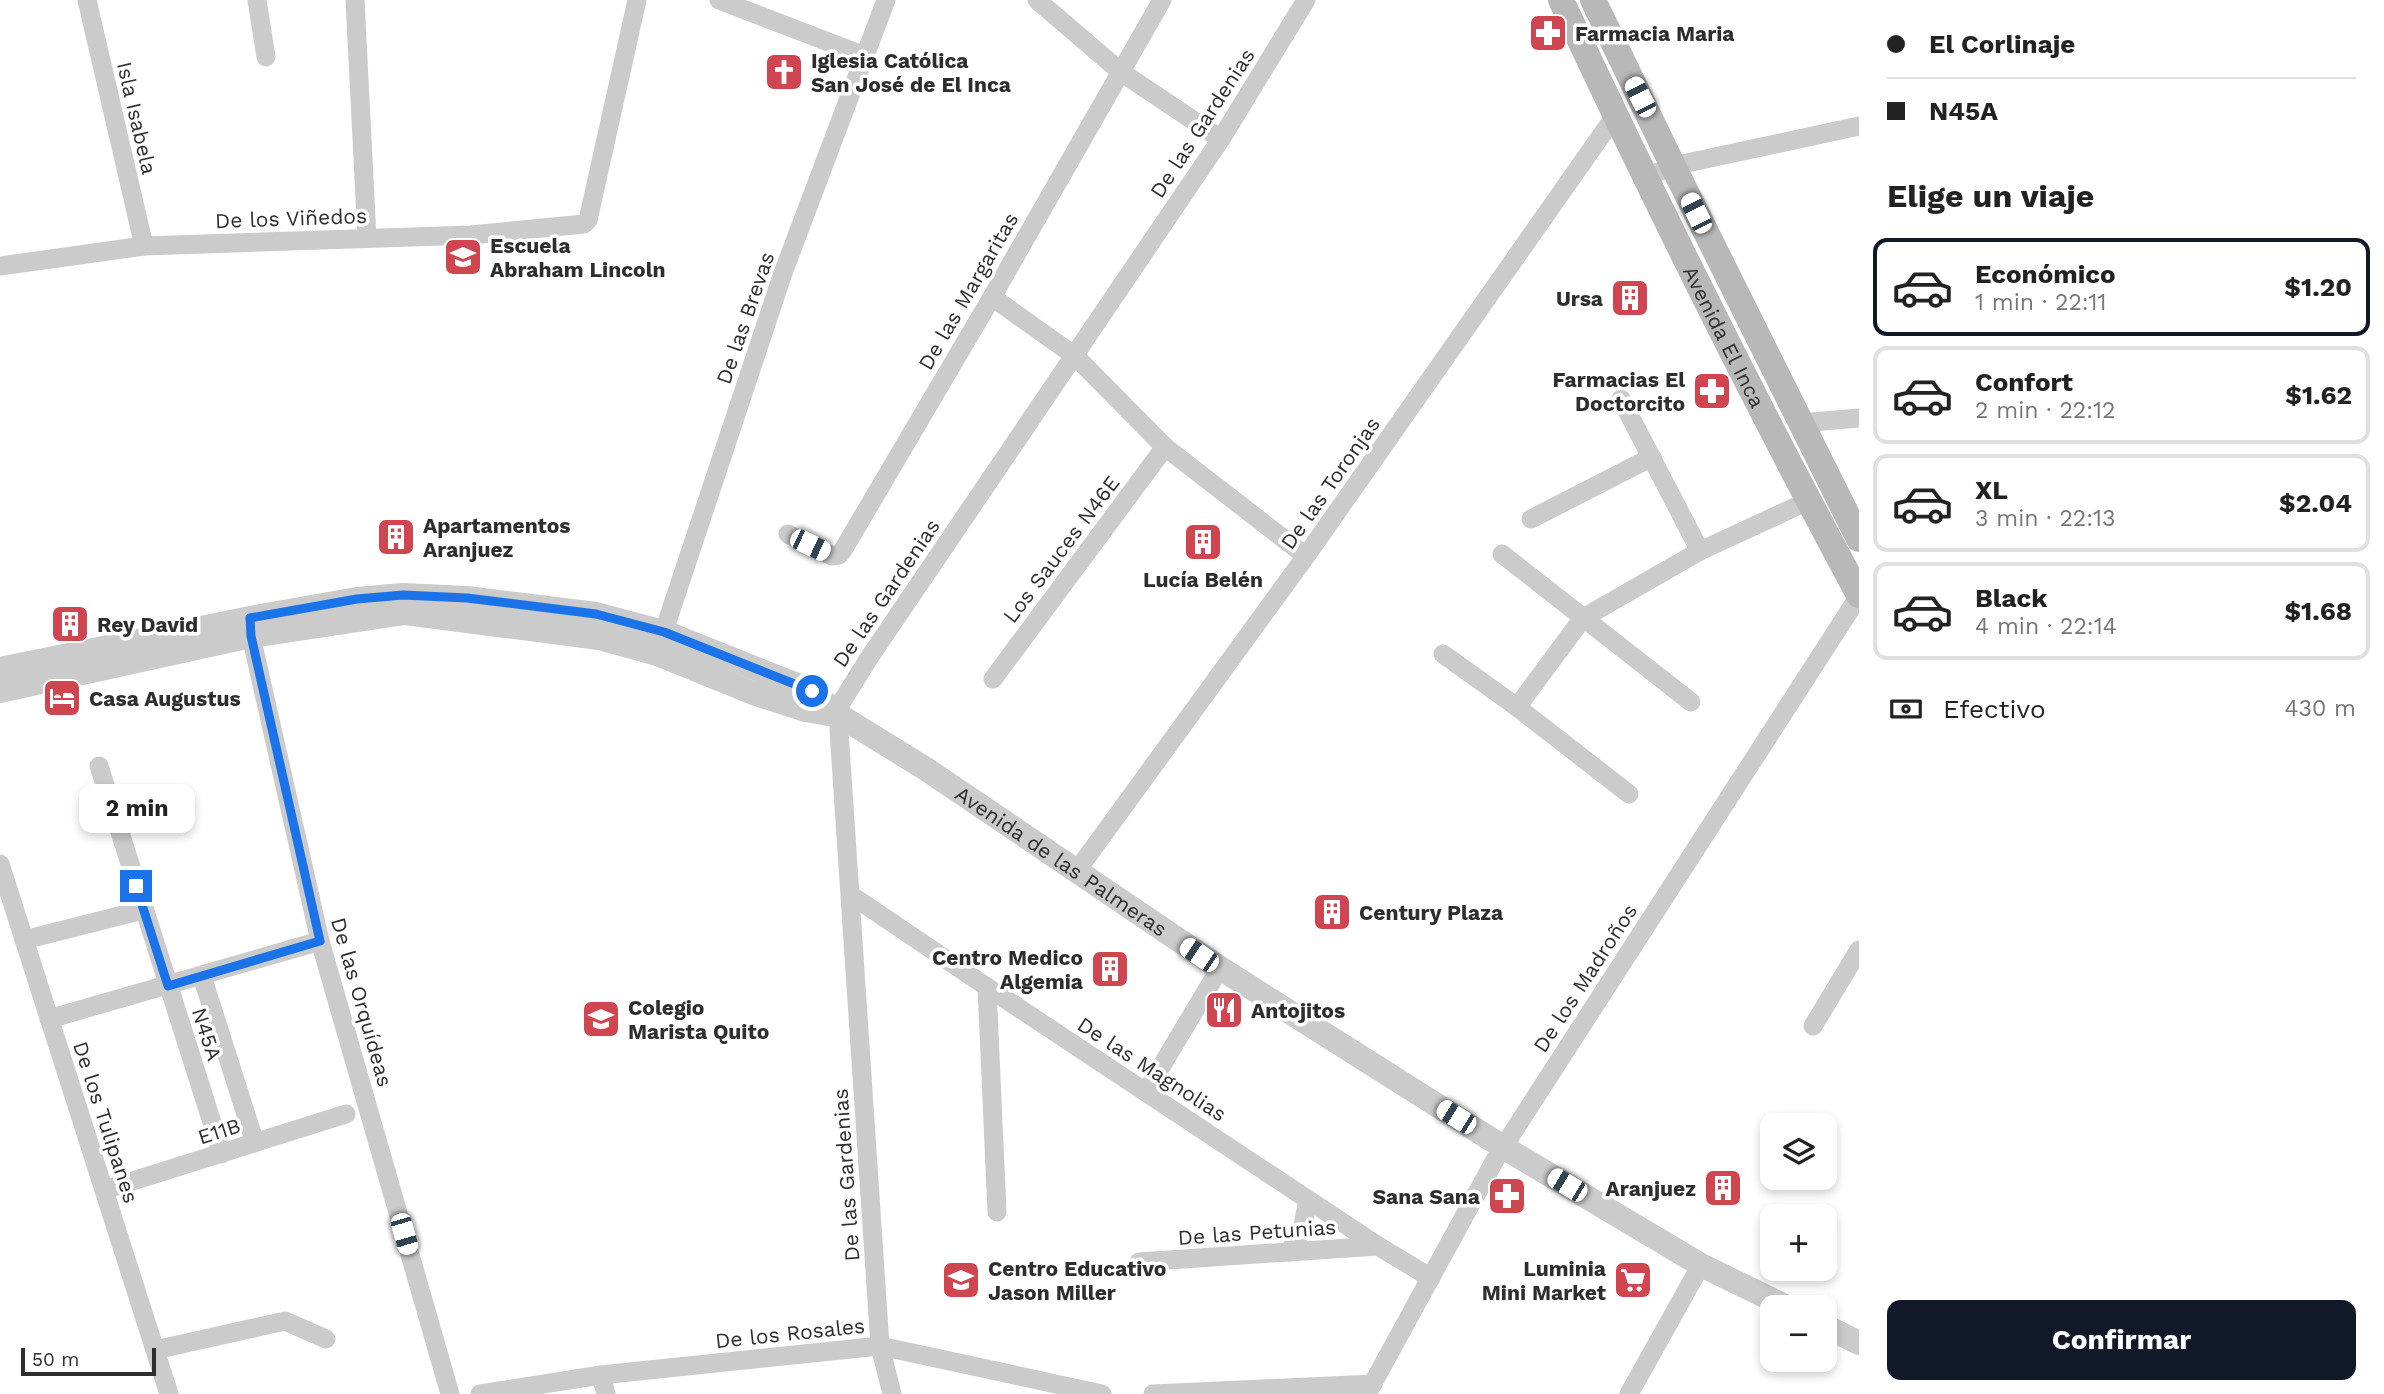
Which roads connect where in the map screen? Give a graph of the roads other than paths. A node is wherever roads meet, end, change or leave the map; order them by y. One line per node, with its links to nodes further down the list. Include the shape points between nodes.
1 (87, 0): 21 (street, Isla Isabela)
2 (257, 0): 13 (street)
3 (355, 0): 20 (street)
4 (637, 0): 20 (street, De los Viñedos, via 584,224 471,235)
5 (719, 0): 12 (street)
6 (886, 0): 12 (street, De las Brevas)
7 (1037, 0): 14 (street)
8 (1162, 0): 14 (street, De las Margaritas)
9 (1306, 0): 17 (street, De las Gardenias)
10 (1561, 0): 15 (main road, Avenida El Inca)
11 (1593, 0): 18 (main road, Avenida El Inca)
12 (865, 56): 40 (street, De las Brevas, via 783,273)
13 (266, 57)
14 (1121, 72): 17 (street); 23 (street, De las Margaritas)
15 (1615, 116): 19 (main road, Avenida El Inca); 36 (street, De las Toronjas)
16 (1859, 126): 18 (street)
17 (1221, 139): 24 (street, De las Gardenias)
18 (1673, 166): 19 (street); 27 (main road, Avenida El Inca)
19 (1646, 177): 30 (main road, Avenida El Inca)
20 (367, 238): 21 (street, De los Viñedos)
21 (144, 246): 22 (street, De los Viñedos)
22 (0, 267)
23 (992, 297): 24 (street); 32 (street, De las Margaritas, via 839,555 832,556)
24 (1075, 356): 28 (street); 47 (street, De las Gardenias, via 869,658 841,703)
25 (1621, 399): 29 (street)
26 (1859, 418): 27 (street)
27 (1800, 423): 33 (main road, Avenida El Inca)
28 (1165, 447): 36 (street); 43 (street, Los Sauces N46E)
29 (1651, 457): 31 (street); 34 (street)
30 (1808, 501): 34 (street); 37 (main road, Avenida El Inca)
31 (1531, 519)
32 (788, 534)
33 (1859, 539)
34 (1700, 551): 38 (street)
35 (1502, 554): 38 (street)
36 (1307, 556): 51 (street, De las Toronjas)
37 (1859, 596): 66 (street, De los Madroños)
38 (1583, 618): 45 (street); 46 (street)
39 (251, 627): 40 (street, Avenida de las Palmeras, via 357,599 403,595 596,614); 42 (street, Avenida de las Palmeras); 44 (street, Avenida de las Palmeras); 55 (street, De las Orquídeas)
40 (660, 643): 47 (street, Avenida de las Palmeras, via 812,691)
41 (1443, 654): 46 (street)
42 (0, 669)
43 (993, 679)
44 (0, 691)
45 (1691, 702)
46 (1517, 707): 49 (street)
47 (840, 716): 51 (street, Avenida de las Palmeras); 52 (street, De las Gardenias)
48 (99, 766): 53 (street, N45A)
49 (1629, 794)
50 (0, 864): 54 (street, De los Tulipanes)
51 (1076, 872): 57 (street, Avenida de las Palmeras)
52 (851, 895): 60 (street, De las Magnolias); 80 (street, De las Gardenias)
53 (143, 910): 54 (street); 59 (street, N45A)
54 (23, 940): 61 (street, De los Tulipanes)
55 (320, 941): 58 (street); 85 (street, De las Orquídeas)
56 (1859, 950): 62 (street)
57 (1220, 968): 63 (street); 66 (street, Avenida de las Palmeras)
58 (202, 976): 59 (street); 65 (street)
59 (168, 986): 61 (street); 67 (street, N45A)
60 (987, 988): 63 (street, De las Magnolias); 70 (street)
61 (49, 1018): 68 (street, De los Tulipanes)
62 (1813, 1026)
63 (1146, 1092): 69 (street, De las Magnolias)
64 (346, 1114): 65 (street, E11B)
65 (256, 1143): 67 (street, E11B)
66 (1503, 1147): 74 (street, Avenida de las Palmeras); 75 (street, De los Madroños)
67 (222, 1154): 68 (street, E11B)
68 (104, 1190): 81 (street, De los Tulipanes)
69 (1308, 1200): 71 (street, De las Magnolias); 72 (street, via 1302,1230)
70 (997, 1212)
71 (1378, 1246): 72 (street, De las Petunias); 75 (street, De las Magnolias)
72 (1289, 1252): 73 (street, De las Petunias)
73 (1139, 1262)
74 (1701, 1265): 76 (street, Avenida de las Palmeras); 90 (street)
75 (1431, 1278): 83 (street, De los Madroños)
76 (1762, 1295)
77 (1837, 1332): 79 (street)
78 (326, 1339): 81 (street, via 285,1321)
79 (1859, 1343)
80 (880, 1346): 82 (street, De los Rosales); 87 (street, De las Gardenias); 88 (street, De los Rosales)
81 (155, 1350): 84 (street, De los Tulipanes)
82 (603, 1385): 86 (street, De los Rosales)
83 (1370, 1389): 89 (street)
84 (169, 1394)
85 (450, 1394)
86 (480, 1394)
87 (892, 1394)
88 (1102, 1394)
89 (1153, 1394)
90 (1629, 1394)

